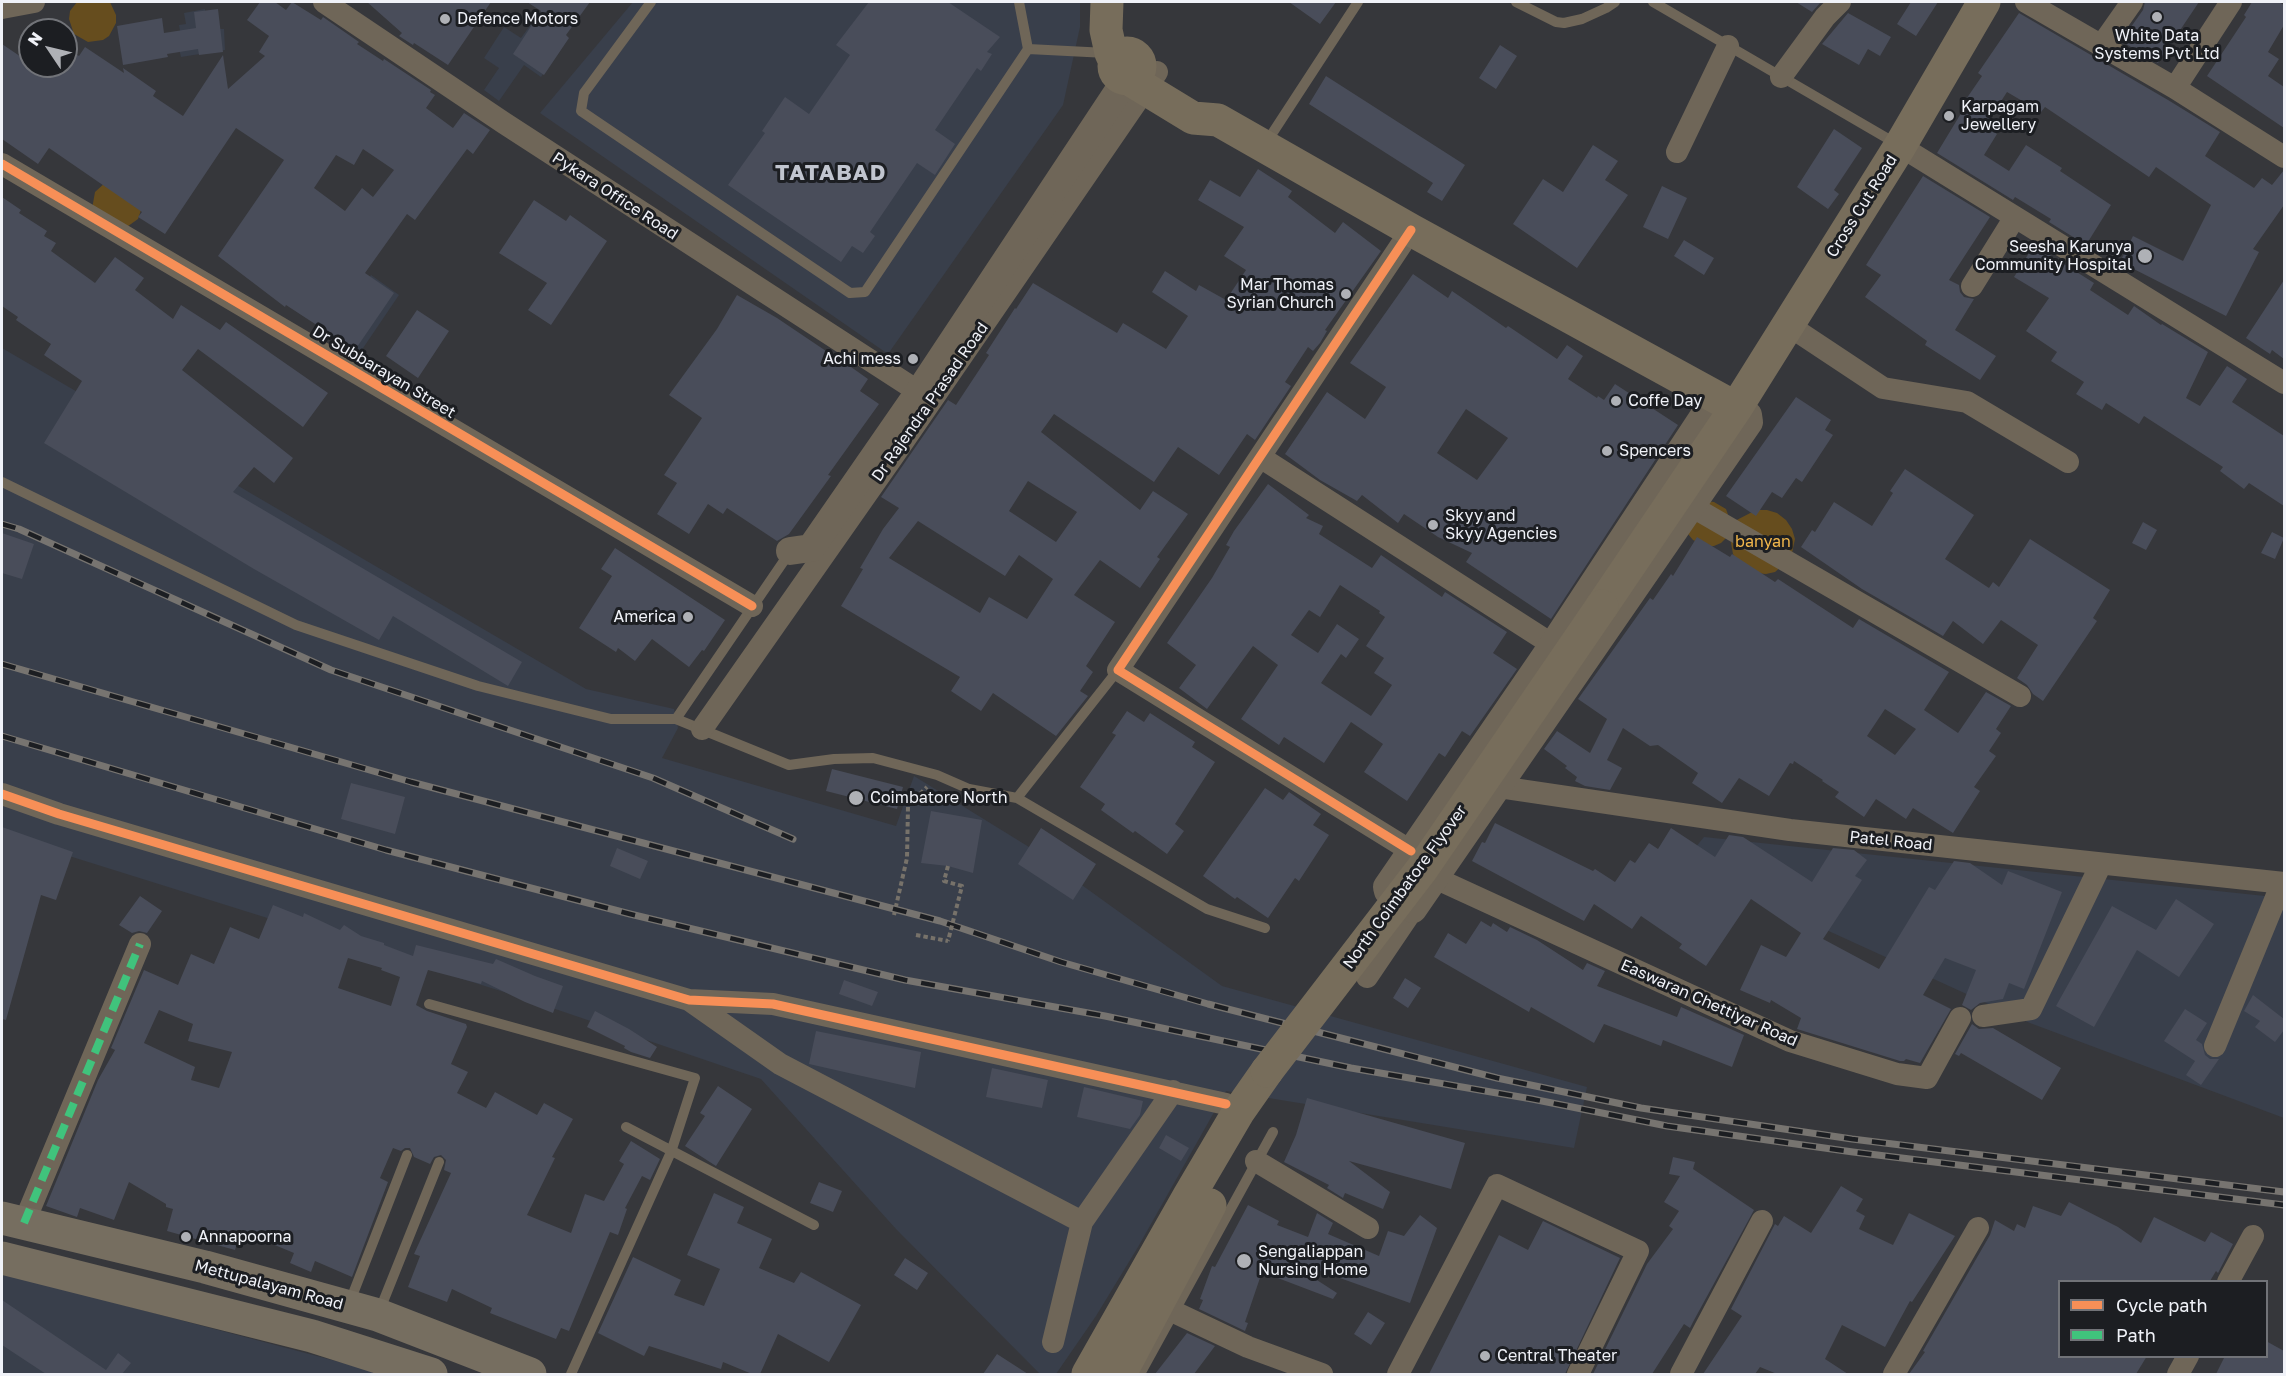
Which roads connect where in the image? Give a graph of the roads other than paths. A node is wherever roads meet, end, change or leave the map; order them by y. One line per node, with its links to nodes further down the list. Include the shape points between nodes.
1 (34, 2): 16 (street)
2 (324, 2): 33 (street, Pykara Office Road, via 707,256)
3 (651, 2): 19 (lane, via 585,93 581,111 850,293 865,292)
4 (1019, 2): 19 (lane)
5 (1107, 2): 20 (main road, via 1106,30)
6 (1129, 2): 20 (main road)
7 (1358, 2): 23 (lane)
8 (1516, 2): 9 (lane, via 1564,23 1582,19)
9 (1615, 2)
10 (1653, 2): 17 (lane)
11 (1840, 2): 21 (street)
12 (1984, 2): 24 (main road, Cross Cut Road)
13 (2026, 2): 18 (street)
14 (2132, 2): 18 (street)
15 (2231, 2): 22 (street)
16 (2, 8)
17 (1728, 46): 21 (lane); 25 (street)
18 (2101, 46): 22 (street)
19 (1028, 49): 20 (lane)
20 (1130, 69): 23 (main road, via 1205,101 1218,120); 33 (street); 45 (street, Dr Rajendra Prasad Road)
21 (1781, 77): 24 (lane)
22 (2175, 88): 26 (street)
23 (1264, 146): 29 (main road)
24 (1900, 146): 28 (street); 31 (main road, Cross Cut Road)
25 (1677, 152)
26 (2284, 157)
27 (2, 164): 40 (street, Dr Subbarayan Street)
28 (2015, 217): 30 (street); 32 (street)
29 (1411, 230): 34 (main road); 35 (street)
30 (1972, 286)
31 (1788, 325): 34 (main road, Cross Cut Road); 36 (street, via 1883,388 1967,402)
32 (2284, 382)
33 (915, 388): 39 (street)
34 (1726, 402): 38 (street, via 1748,416 1749,422); 41 (street); 62 (main road, North Coimbatore Flyover, bridge, via 1703,458 1422,869)
35 (1260, 457): 41 (street); 42 (street)
36 (2068, 462)
37 (2, 482): 44 (lane, via 296,625 478,686 611,720)
38 (1691, 506): 43 (street); 46 (street)
39 (790, 551): 40 (lane)
40 (752, 606): 44 (lane)
41 (1553, 645): 49 (street)
42 (1118, 670): 48 (lane); 49 (street)
43 (2020, 696)
44 (676, 719): 45 (lane)
45 (702, 729): 48 (lane, via 789,765 873,758 937,775 969,789)
46 (1499, 787): 50 (street, Patel Road, via 1790,830); 51 (street)
47 (2, 794): 57 (street)
48 (1017, 798): 54 (lane, via 1207,909)
49 (1412, 851): 53 (street, via 1387,888)
50 (2101, 864): 52 (street, Patel Road); 59 (street, via 2031,1009)
51 (1435, 878): 53 (street); 60 (street, Easwaran Chettiyar Road, via 1790,1041 1897,1074 1927,1078)
52 (2283, 883): 61 (street)
53 (1413, 909): 56 (street)
54 (1265, 928)
55 (140, 944): 71 (street)
56 (1367, 977)
57 (689, 1000): 63 (street, via 773,1004); 73 (street, via 780,1064)
58 (429, 1004): 67 (lane, via 695,1078)
59 (1983, 1016)
60 (1960, 1018)
61 (2215, 1046)
62 (1267, 1071): 87 (main road, North Coimbatore Flyover, via 1239,1111); 88 (main road, via 1269,1089 1254,1124)
63 (1173, 1091): 64 (street); 73 (street)
64 (1226, 1104)
65 (626, 1127): 67 (lane)
66 (1273, 1132): 70 (lane)
67 (671, 1152): 74 (lane); 86 (lane)
68 (408, 1155): 80 (lane)
69 (439, 1161): 80 (lane, via 413,1223)
70 (1256, 1161): 75 (street); 81 (lane)
71 (13, 1221): 80 (highway, Mettupalayam Road, via 205,1267)
72 (1762, 1221): 93 (street)
73 (1082, 1222): 82 (street)
74 (814, 1225)
75 (1368, 1228)
76 (1978, 1228): 94 (street)
77 (2253, 1236): 79 (street)
78 (2, 1258): 84 (highway, via 312,1336)
79 (2229, 1280)
80 (363, 1311): 85 (highway, Mettupalayam Road)
81 (1174, 1311): 89 (lane); 90 (street, via 1248,1347)
82 (1053, 1342)
83 (2187, 1358): 95 (street)
84 (423, 1373)
85 (530, 1374)
86 (571, 1374)
87 (1088, 1374)
88 (1120, 1374)
89 (1140, 1374)
90 (1323, 1374)
91 (1398, 1374): 92 (street, via 1497,1185 1638,1251)
92 (1578, 1374)
93 (1681, 1374)
94 (1894, 1374)
95 (2178, 1374)

